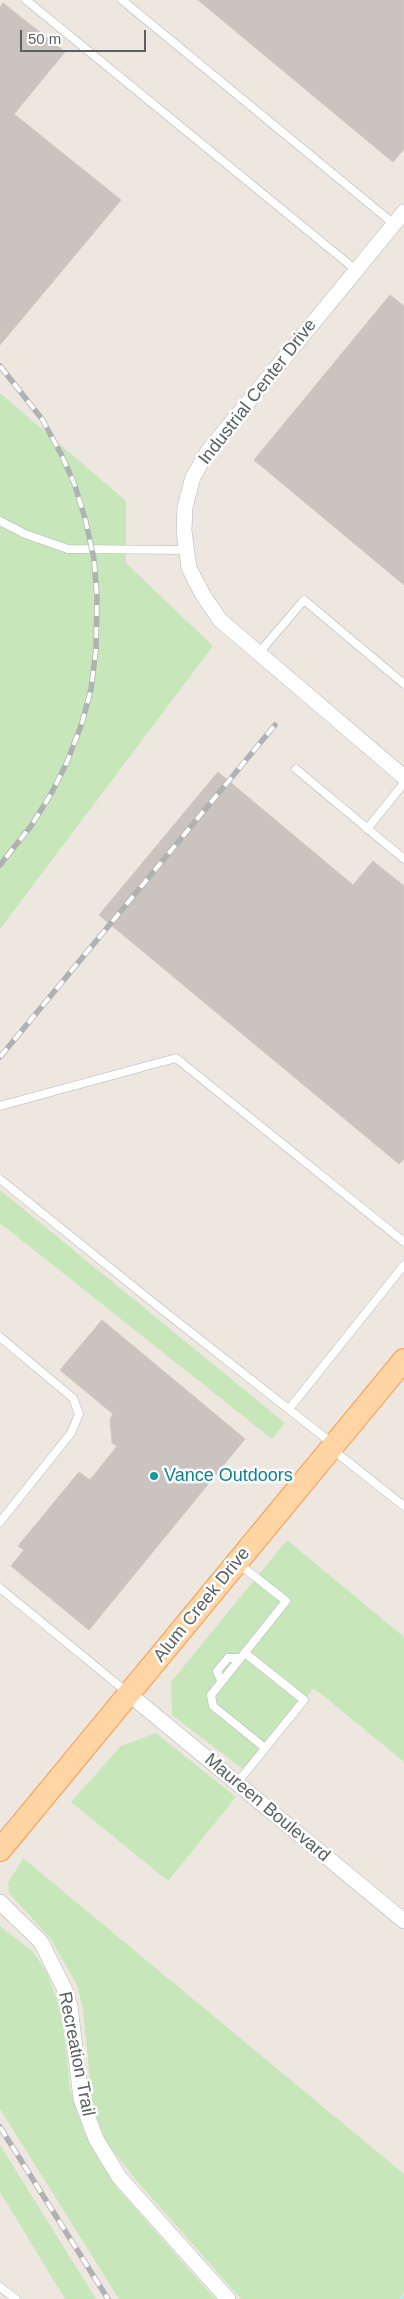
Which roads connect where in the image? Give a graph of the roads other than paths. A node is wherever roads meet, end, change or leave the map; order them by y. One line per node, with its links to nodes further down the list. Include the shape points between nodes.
1 (26, 0): 5 (lane)
2 (122, 0): 4 (lane)
3 (404, 212): 4 (street, Industrial Center Drive)
4 (394, 224): 5 (street, Industrial Center Drive)
5 (356, 270): 7 (street, Industrial Center Drive, via 204,458 193,477 185,507)
6 (0, 521): 7 (lane, via 25,534 68,549)
7 (186, 550): 8 (street, Industrial Center Drive, via 189,568 220,620)
8 (258, 654): 9 (lane, via 304,600); 11 (street, Industrial Center Drive)
9 (404, 684)
10 (296, 769): 13 (lane)
11 (404, 777)
12 (404, 783): 13 (lane)
13 (367, 829): 14 (lane)
14 (404, 859)
15 (0, 1106): 17 (lane, via 176,1058)
16 (0, 1179): 21 (lane)
17 (404, 1242)
18 (404, 1265): 21 (lane)
19 (0, 1337): 24 (lane, via 73,1398 80,1414 71,1433)
20 (404, 1360): 22 (main road, Alum Creek Drive)
21 (289, 1409): 22 (lane)
22 (333, 1447): 23 (lane); 25 (main road, Alum Creek Drive)
23 (404, 1506)
24 (0, 1522)
25 (238, 1562): 27 (lane, via 286,1602); 28 (main road, Alum Creek Drive)
26 (0, 1588): 28 (lane)
27 (242, 1656): 29 (lane, via 211,1695 213,1706); 29 (lane, via 304,1700)
28 (129, 1694): 30 (street, Maureen Boulevard); 31 (main road, Alum Creek Drive)
29 (266, 1748): 30 (lane)
30 (237, 1783): 33 (street, Maureen Boulevard)
31 (0, 1850)
32 (0, 1902): 36 (street, Recreation Trail, via 42,1942 57,1969 70,2006 81,2099 96,2139 119,2178)
33 (404, 1921)
34 (0, 2287): 35 (lane)
35 (16, 2299)
36 (228, 2299)

